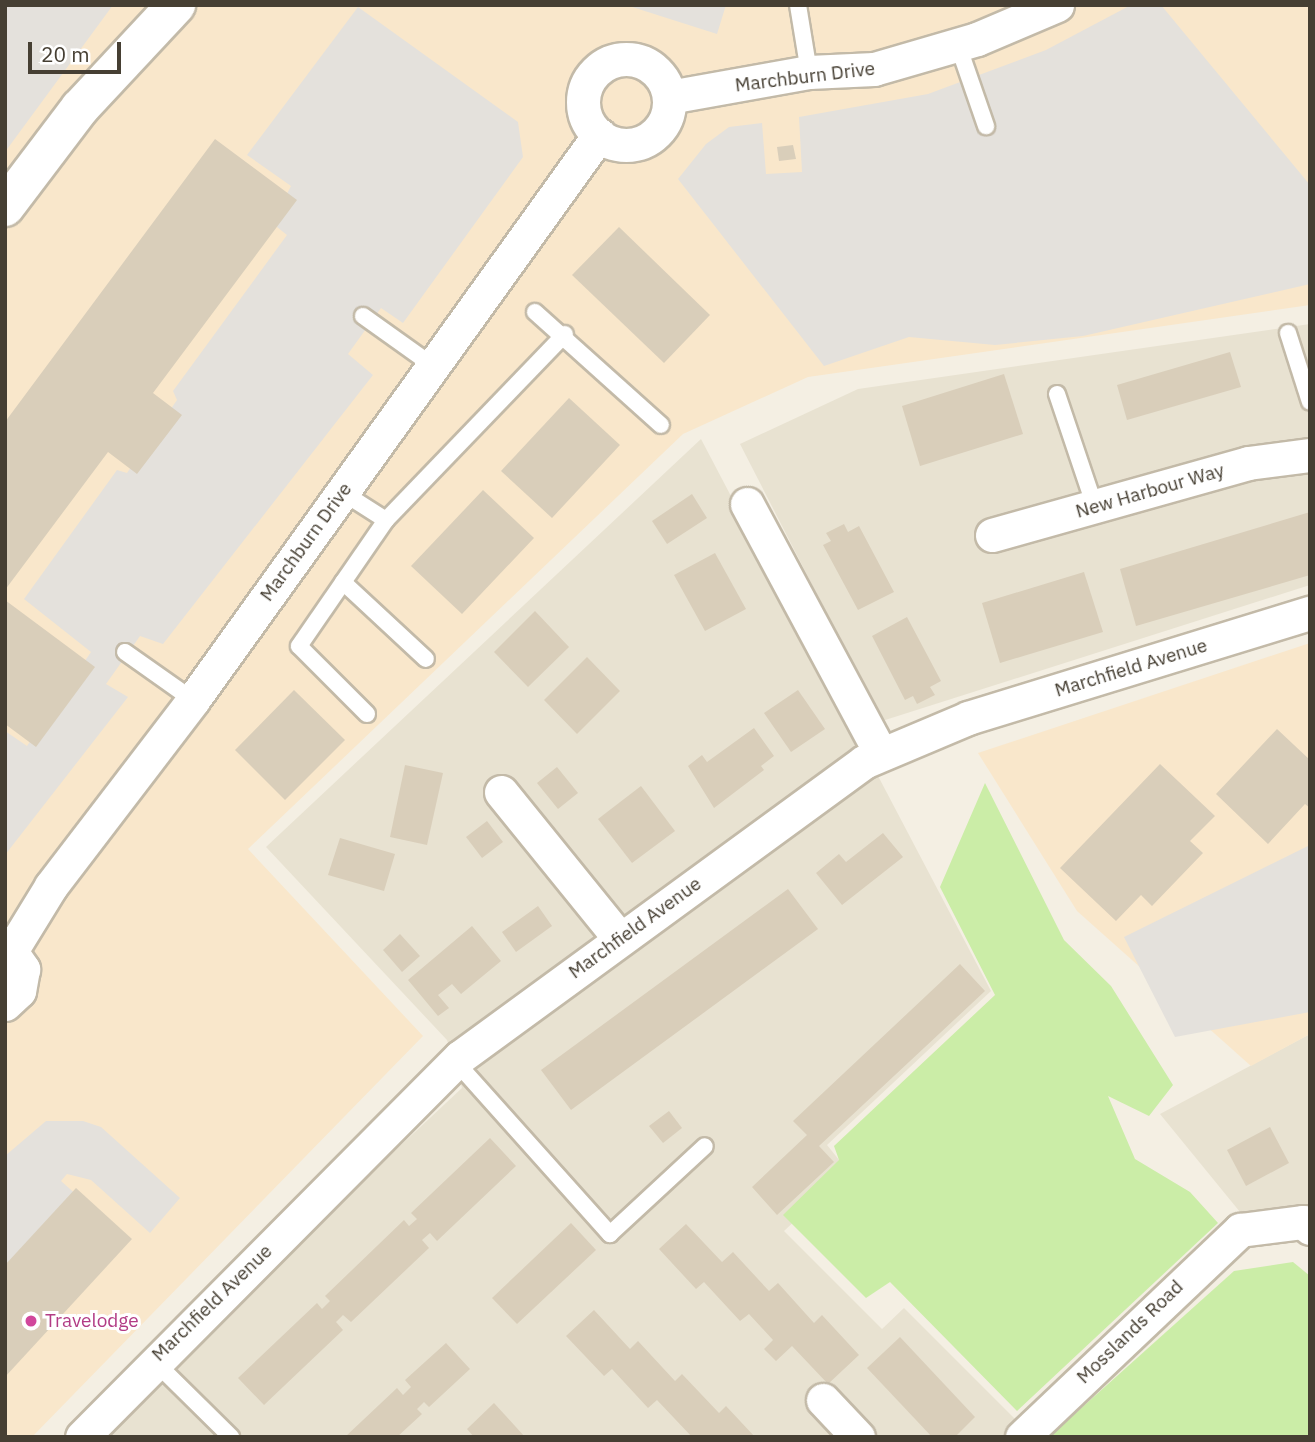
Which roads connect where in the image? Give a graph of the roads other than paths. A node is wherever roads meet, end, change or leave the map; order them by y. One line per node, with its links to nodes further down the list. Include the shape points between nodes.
1 (176, 5): 9 (street, via 80,108)
2 (799, 5): 5 (lane)
3 (1057, 5): 4 (street, Marchburn Drive)
4 (958, 45): 5 (street, Marchburn Drive, via 874,69); 7 (lane)
5 (809, 72): 6 (street, Marchburn Drive)
6 (669, 97): 8 (street, via 661,127 650,138 621,144); 8 (street, via 664,82 644,63 617,60 605,64 583,96 589,124)
7 (986, 126)
8 (599, 135): 14 (street, Marchburn Drive)
9 (5, 207)
10 (535, 312): 13 (lane)
11 (363, 316): 14 (lane)
12 (1288, 333): 16 (lane)
13 (565, 334): 17 (lane); 22 (lane)
14 (433, 366): 19 (street, Marchburn Drive)
15 (1056, 394): 21 (lane)
16 (1310, 402)
17 (661, 425)
18 (1310, 455): 21 (street, New Harbour Way, via 1248,463)
19 (342, 492): 22 (lane); 28 (street, Marchburn Drive)
20 (747, 504): 30 (street)
21 (1095, 507): 23 (street, New Harbour Way)
22 (386, 520): 24 (lane)
23 (992, 535)
24 (343, 582): 27 (lane); 29 (lane, via 299,646)
25 (1310, 614): 30 (street, Marchfield Avenue, via 968,718)
26 (125, 652): 28 (lane)
27 (426, 659)
28 (193, 699): 33 (street, Marchburn Drive)
29 (368, 713)
30 (880, 752): 32 (street, Marchfield Avenue)
31 (500, 792): 32 (street)
32 (620, 939): 35 (street, Marchfield Avenue)
33 (9, 946): 34 (street, Marchburn Drive, via 23,980)
34 (5, 1004)
35 (456, 1062): 36 (lane, via 610,1234); 38 (street, Marchfield Avenue)
36 (705, 1146)
37 (1310, 1228): 43 (street, Mosslands Road, via 1303,1222 1240,1230)
38 (153, 1360): 40 (street, Marchfield Avenue); 41 (lane)
39 (822, 1400): 42 (street)
40 (82, 1437)
41 (231, 1437)
42 (858, 1437)
43 (1021, 1437)

